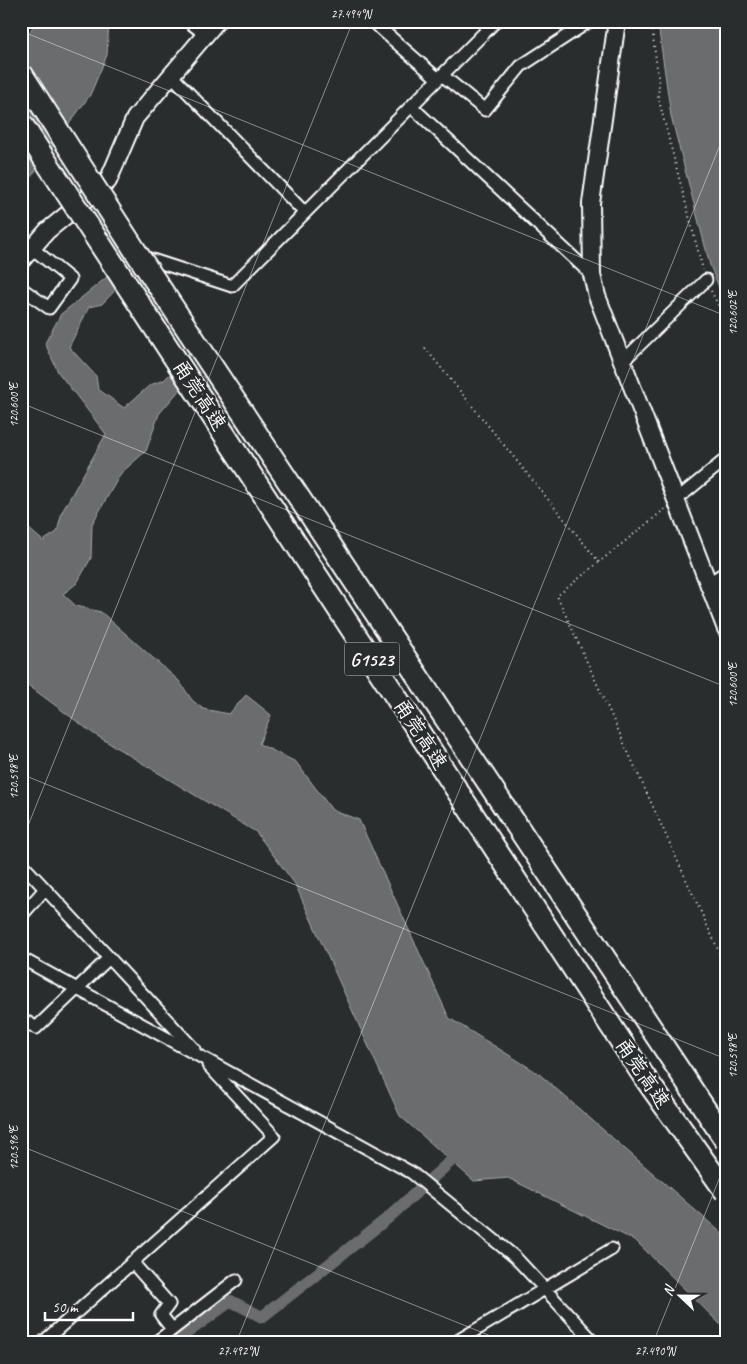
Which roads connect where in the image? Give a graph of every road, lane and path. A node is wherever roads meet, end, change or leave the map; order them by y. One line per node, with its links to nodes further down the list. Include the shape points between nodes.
1 (188, 21): 8 (street)
2 (218, 21): 8 (street)
3 (372, 21): 11 (street)
4 (496, 21): 11 (street)
5 (590, 21): 11 (street, via 521,66 485,110)
6 (617, 21): 18 (street, via 591,203)
7 (651, 21): 19 (path, via 658,96)
8 (206, 35): 10 (street)
9 (21, 73): 16 (highway, 甬莞高速 / G1523, bridge)
10 (172, 76): 14 (street); 15 (street, via 135,118 108,181 47,231)
11 (440, 77): 12 (street)
12 (411, 106): 14 (street); 18 (street)
13 (21, 123): 40 (highway, 甬莞高速 / G1523, bridge, via 638,1067)
14 (304, 213): 16 (street, via 232,286)
15 (32, 248): 17 (street); 20 (street, via 70,279 49,308)
16 (138, 255): 39 (highway, 甬莞高速 / G1523, bridge)
17 (21, 261)
18 (592, 275): 23 (street)
19 (706, 280): 21 (path); 23 (street)
20 (21, 288)
21 (726, 320)
22 (425, 348): 26 (path)
23 (622, 362): 25 (street)
24 (726, 459): 25 (street)
25 (676, 500): 26 (path); 28 (street)
26 (599, 562): 35 (path, via 557,596)
27 (726, 575): 28 (street)
28 (709, 586): 29 (street)
29 (726, 629)
30 (21, 863): 31 (street)
31 (46, 889): 32 (street); 34 (street)
32 (21, 916)
33 (21, 958): 36 (street)
34 (109, 958): 36 (street); 38 (street)
35 (726, 967)
36 (77, 989): 37 (street, via 36,1028 29,1023); 38 (street)
37 (21, 1030)
38 (201, 1057): 42 (street, via 274,1136); 44 (street, via 412,1173 515,1257)
39 (726, 1141)
40 (726, 1192)
41 (612, 1249): 44 (street)
42 (132, 1262): 45 (street, via 169,1304 161,1315); 46 (street)
43 (236, 1280): 45 (street)
44 (544, 1289): 48 (street); 49 (street)
45 (172, 1329): 47 (street)
46 (42, 1343)
47 (154, 1343)
48 (454, 1343)
49 (595, 1343)

